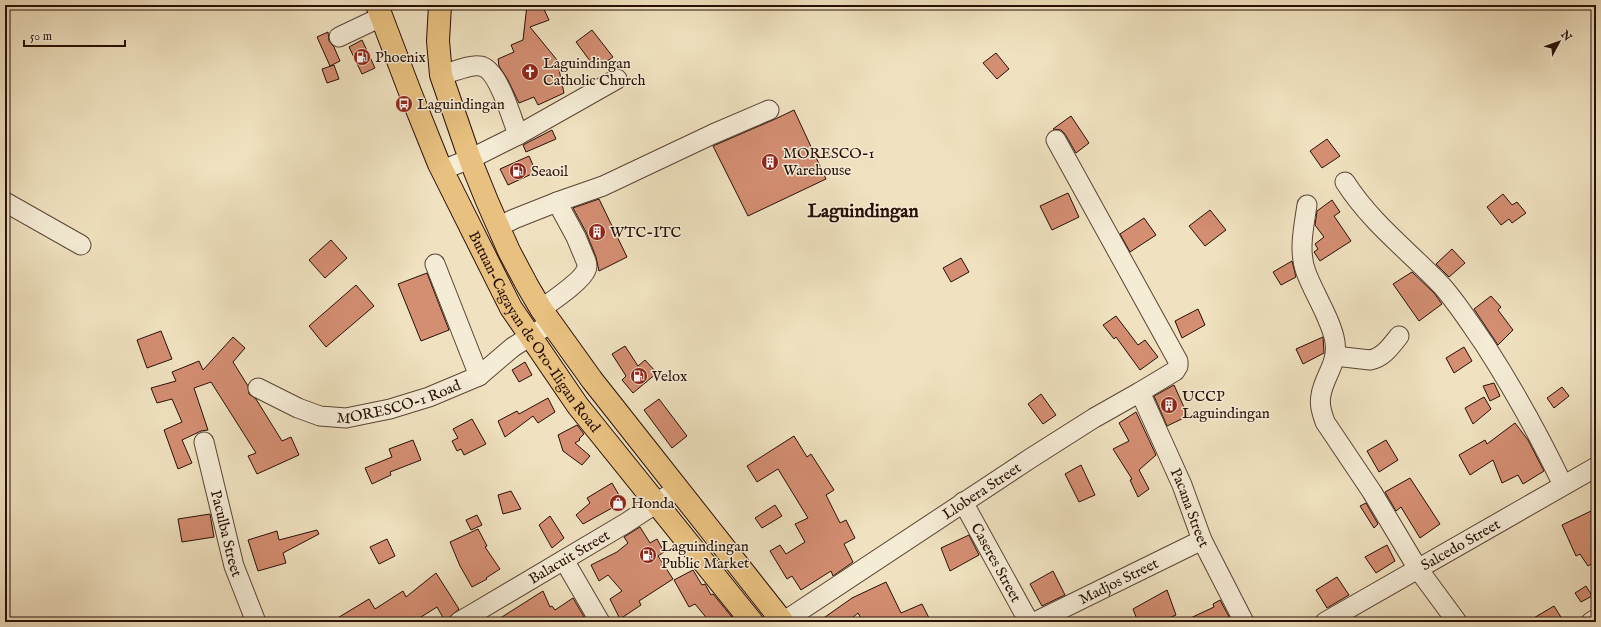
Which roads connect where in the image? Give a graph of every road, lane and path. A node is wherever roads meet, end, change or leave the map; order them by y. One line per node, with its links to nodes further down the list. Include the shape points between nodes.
1 (440, 5): 4 (highway, Butuan-Cagayan de Oro-Iligan Road, via 438,41)
2 (379, 11): 3 (street); 10 (highway, Butuan-Cagayan de Oro-Iligan Road)
3 (339, 37)
4 (441, 75): 7 (street, via 474,66 488,68 503,94); 9 (highway, Butuan-Cagayan de Oro-Iligan Road)
5 (617, 79): 7 (street)
6 (769, 110): 13 (street, via 603,186)
7 (518, 135): 9 (street)
8 (1056, 140): 24 (street, Llobera Street, via 1178,361 1175,370)
9 (470, 159): 10 (street); 15 (highway, Butuan-Cagayan de Oro-Iligan Road)
10 (442, 170): 20 (highway, Butuan-Cagayan de Oro-Iligan Road, via 511,308)
11 (1345, 182): 27 (street, via 1370,216 1442,287 1470,322 1539,435)
12 (5, 202): 16 (street)
13 (557, 202): 15 (street, via 514,218); 18 (street, MORESCO-1 Road, via 576,238 587,267)
14 (1306, 205): 21 (street, via 1302,255 1305,270 1335,342)
15 (498, 227): 18 (highway, Butuan-Cagayan de Oro-Iligan Road, via 527,285)
16 (81, 245)
17 (435, 264): 22 (street)
18 (546, 316): 20 (street, MORESCO-1 Road); 28 (highway, Butuan-Cagayan de Oro-Iligan Road, via 592,380)
19 (1399, 336): 21 (street, via 1376,359)
20 (530, 337): 22 (street, MORESCO-1 Road, via 513,347); 30 (highway, Butuan-Cagayan de Oro-Iligan Road, via 578,406)
21 (1335, 356): 33 (street, via 1321,394 1320,409 1325,422 1372,492)
22 (479, 376): 23 (street, MORESCO-1 Road, via 429,397 390,409 346,418 320,416)
23 (258, 388)
24 (1140, 392): 29 (street, Llobera Street, via 1094,418); 31 (street, Pacana Street, via 1182,485)
25 (204, 442): 35 (street, Paculba Street, via 234,566)
26 (1596, 467): 27 (street, Salcedo Street)
27 (1563, 485): 33 (street, Salcedo Street)
28 (678, 490): 30 (street, Balacuit Street); 39 (highway, Butuan-Cagayan de Oro-Iligan Road)
29 (963, 502): 39 (street, Llobera Street); 40 (street, Caseres Street)
30 (657, 504): 32 (street, Balacuit Street); 38 (highway, Butuan-Cagayan de Oro-Iligan Road)
31 (1202, 540): 41 (street, Madjos Street); 42 (street, Pacana Street)
32 (564, 560): 36 (street, Balacuit Street); 37 (street)
33 (1418, 569): 43 (street, Salcedo Street); 44 (street)
34 (1596, 619): 45 (street)
35 (256, 622)
36 (459, 622)
37 (600, 622)
38 (752, 622)
39 (783, 622)
40 (1029, 622)
41 (1035, 622)
42 (1244, 622)
43 (1325, 622)
44 (1457, 622)
45 (1591, 622)

